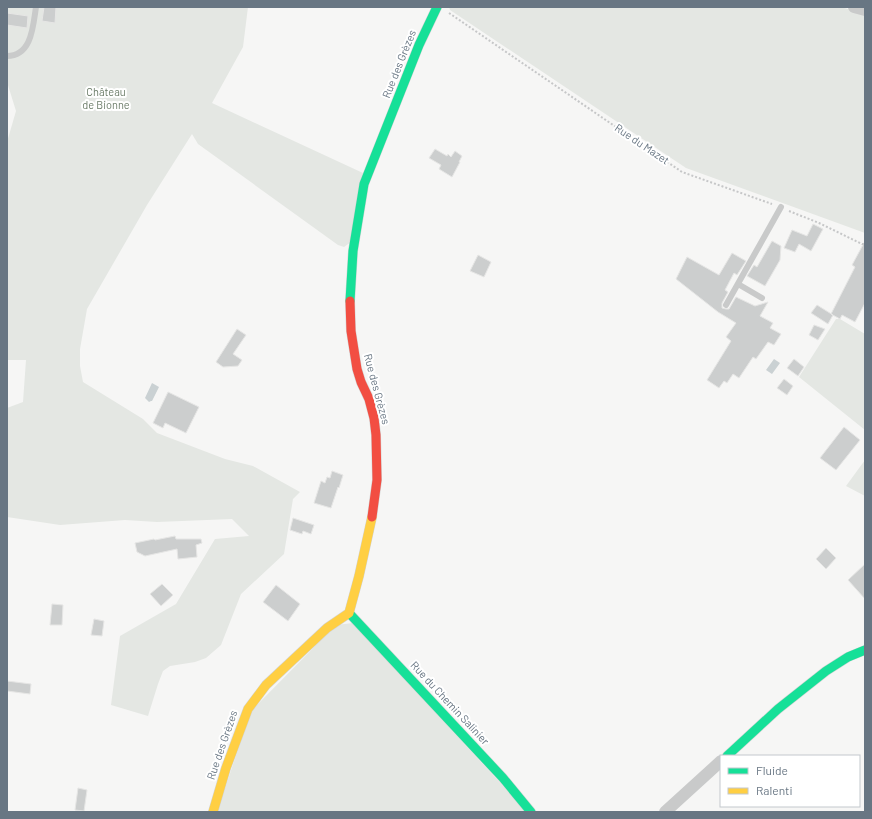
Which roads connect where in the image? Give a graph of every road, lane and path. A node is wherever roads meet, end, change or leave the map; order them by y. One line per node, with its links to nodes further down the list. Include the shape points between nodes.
1 (36, 7): 6 (lane, via 28,46 20,53)
2 (437, 7): 12 (street, Rue des Grèzes, via 419,45 364,184 353,251 351,331 357,369 374,418 377,480 371,526)
3 (854, 7): 4 (street)
4 (865, 10)
5 (446, 11): 7 (path, Rue du Mazet, via 682,172)
6 (7, 56)
7 (781, 208): 8 (path, Rue du Mazet); 9 (lane)
8 (865, 244)
9 (738, 284): 10 (lane); 11 (lane)
10 (762, 298)
11 (726, 305)
12 (350, 613): 16 (street, Rue des Grèzes, via 327,628 266,685 248,709); 17 (street, Rue du Chemin Salinier, via 503,778)
13 (865, 650): 14 (street, via 826,671 778,709)
14 (728, 755)
15 (720, 762): 18 (street)
16 (213, 812)
17 (531, 812)
18 (665, 812)

